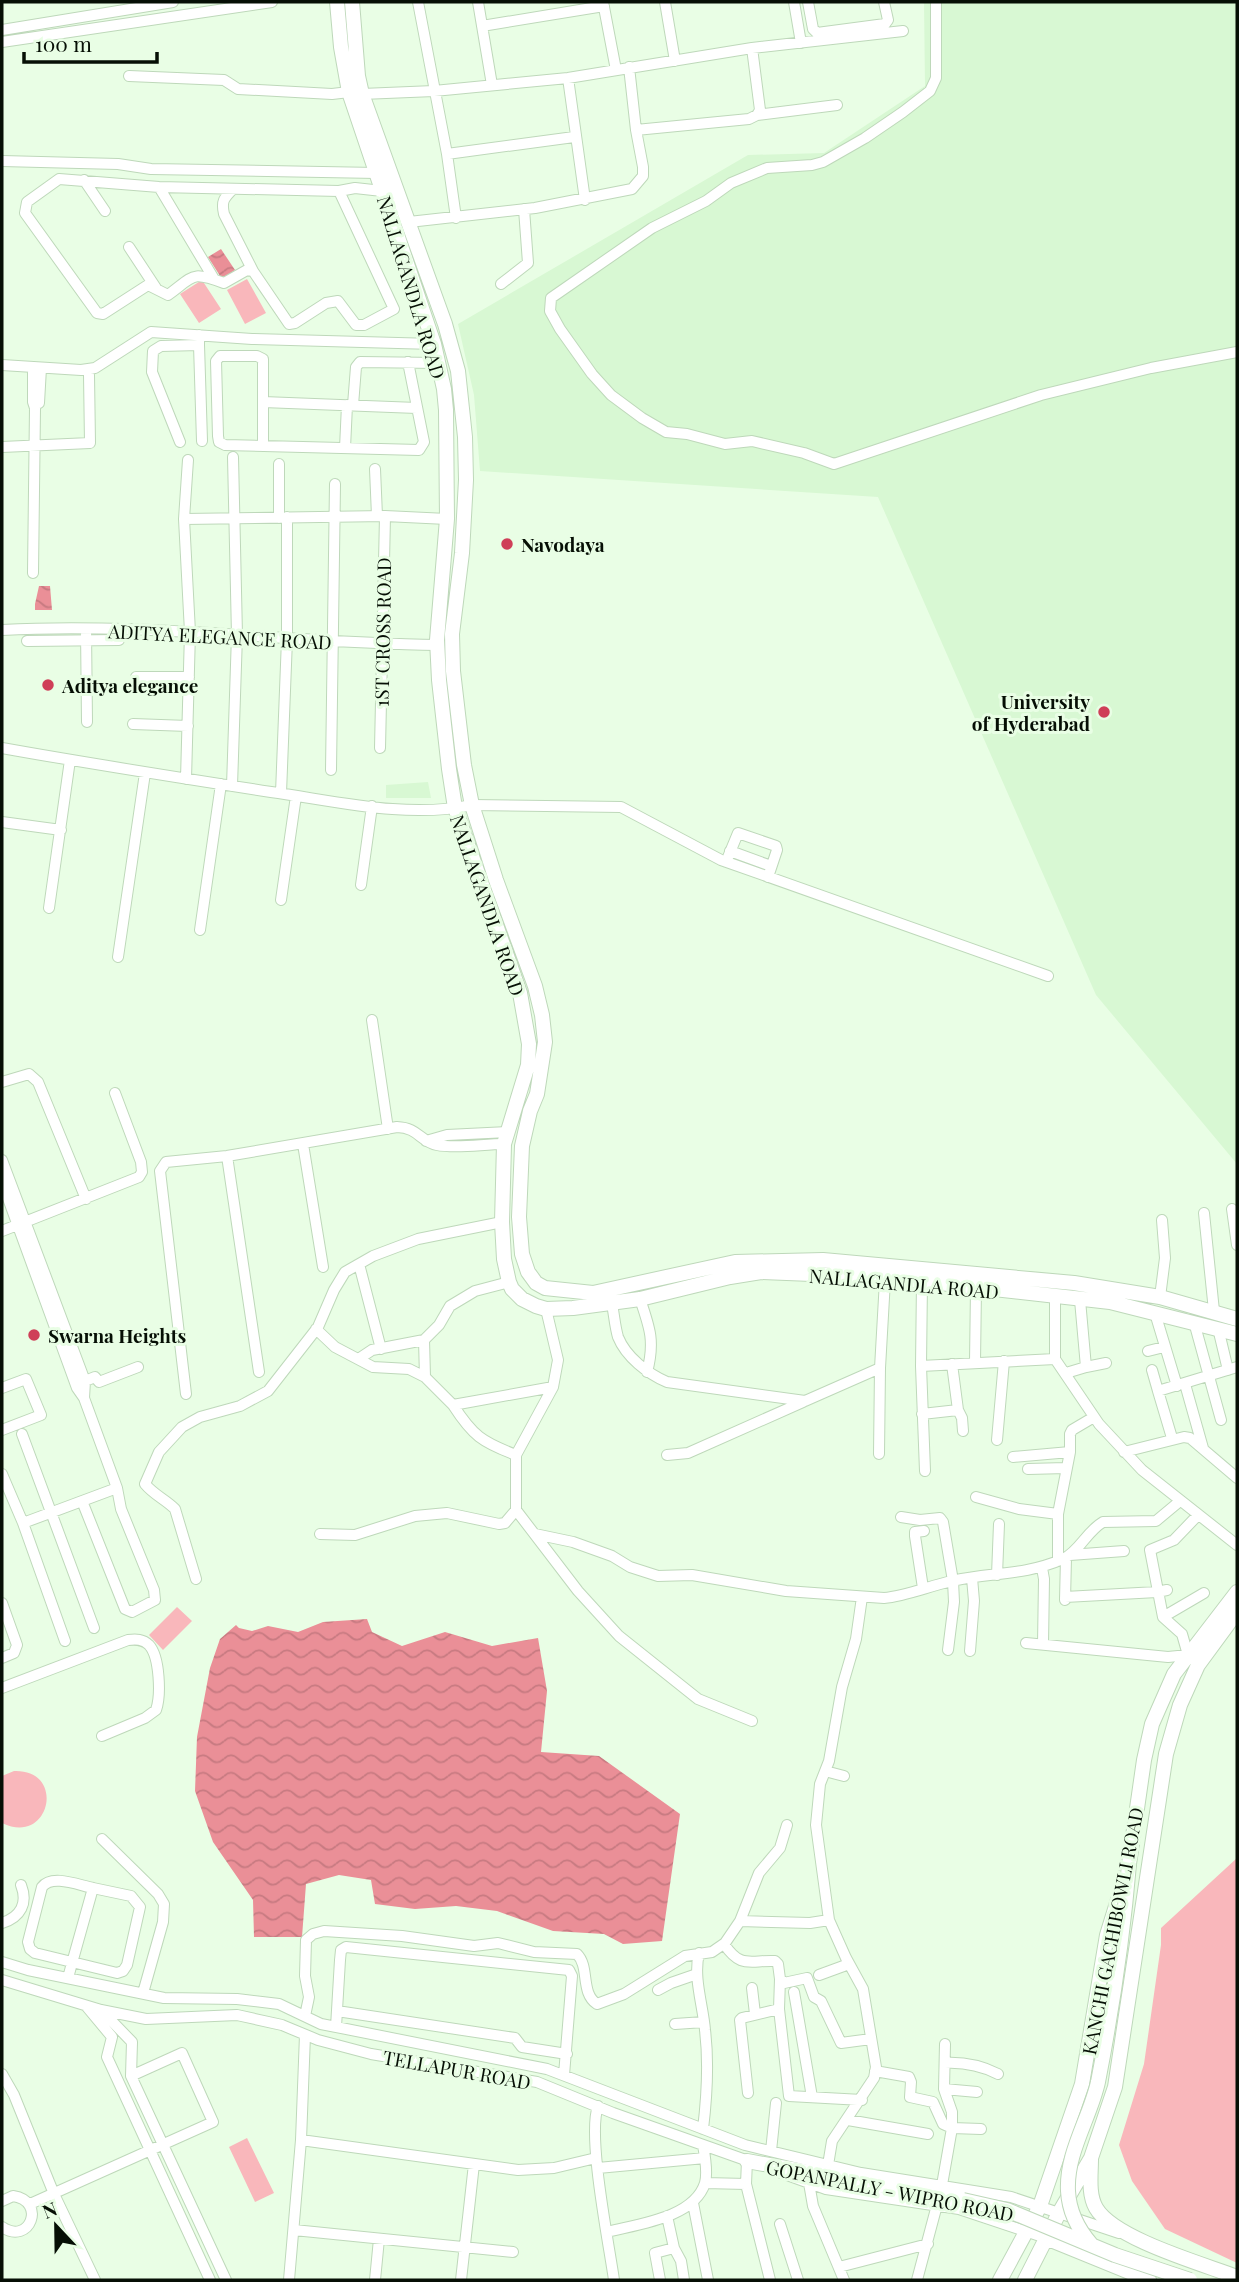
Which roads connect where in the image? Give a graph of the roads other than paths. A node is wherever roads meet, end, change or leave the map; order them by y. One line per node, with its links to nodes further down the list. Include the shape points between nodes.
1 (173, 2): 14 (street)
2 (272, 2): 16 (street)
3 (337, 2): 26 (main road, NALLAGANDLA ROAD, via 341,47)
4 (352, 2): 26 (main road, NALLAGANDLA ROAD)
5 (418, 2): 25 (street)
6 (478, 2): 13 (street)
7 (667, 2): 19 (street)
8 (794, 2): 17 (street)
9 (808, 2): 10 (street, via 817,33 885,24)
10 (884, 2)
11 (936, 2): 51 (street, via 936,78 930,91 903,112 823,162 767,168 731,183 652,228 551,298 550,311 559,329 592,374 611,396 666,432 725,444 752,440 834,464 1041,395)
12 (604, 4): 13 (street); 21 (street)
13 (482, 26): 24 (street)
14 (2, 30)
15 (904, 31): 17 (street)
16 (2, 42)
17 (801, 43): 18 (street)
18 (752, 48): 19 (street); 28 (street)
19 (675, 61): 20 (street)
20 (629, 67): 21 (street); 29 (street)
21 (616, 69): 23 (street)
22 (129, 76): 26 (street, via 223,80 238,89)
23 (568, 78): 24 (street); 30 (street)
24 (492, 85): 25 (street)
25 (434, 91): 26 (street); 31 (street)
26 (356, 93): 33 (main road, NALLAGANDLA ROAD); 43 (main road, NALLAGANDLA ROAD)
27 (836, 105): 28 (street)
28 (757, 115): 29 (street)
29 (636, 130): 39 (street, via 643,167 638,184)
30 (574, 137): 31 (street); 39 (street)
31 (447, 154): 42 (street)
32 (2, 161): 33 (street)
33 (377, 173): 38 (main road, NALLAGANDLA ROAD)
34 (84, 180): 35 (street); 41 (street); 48 (street, via 59,179 27,202 25,213 97,313 103,314 148,285)
35 (159, 187): 36 (street); 46 (street)
36 (233, 189): 37 (street); 45 (street, via 221,204)
37 (339, 191): 38 (street); 45 (street, via 394,309 356,325 338,301 289,324)
38 (383, 191): 50 (main road, NALLAGANDLA ROAD)
39 (584, 200): 40 (street)
40 (524, 209): 42 (street); 47 (street, via 528,264)
41 (105, 211)
42 (456, 218): 43 (street)
43 (409, 222): 104 (main road, NALLAGANDLA ROAD, via 445,324 463,407 466,492 452,634)
44 (129, 247): 48 (street)
45 (253, 271): 46 (street, via 224,283)
46 (214, 279): 48 (street, via 194,276 168,295)
47 (501, 284)
48 (158, 291)
49 (199, 340): 50 (street); 55 (street, via 151,332 96,368); 60 (street); 61 (street, via 153,351 152,372)
50 (434, 344): 53 (main road, NALLAGANDLA ROAD)
51 (1237, 352)
52 (408, 362): 53 (street); 58 (street, via 360,362); 59 (street)
53 (438, 363): 63 (main road, NALLAGANDLA ROAD)
54 (2, 365): 55 (street)
55 (37, 367): 66 (street)
56 (89, 375): 66 (street, via 90,443)
57 (263, 401): 58 (street); 64 (street); 64 (street, via 261,357 218,358 219,442)
58 (350, 405): 59 (street); 67 (street)
59 (417, 408): 67 (street, via 424,442 419,450)
60 (202, 440)
61 (180, 442)
62 (430, 445): 63 (street)
63 (446, 445): 78 (main road, NALLAGANDLA ROAD)
64 (263, 446): 67 (street)
65 (2, 447): 66 (street)
66 (34, 447): 79 (street)
67 (345, 448)
68 (233, 457): 77 (street)
69 (188, 460): 76 (street)
70 (279, 464): 75 (street)
71 (375, 469): 73 (street, 1ST CROSS ROAD)
72 (335, 484): 74 (street)
73 (381, 516): 74 (street); 78 (street); 88 (street, 1ST CROSS ROAD)
74 (334, 517): 75 (street); 87 (street)
75 (283, 518): 77 (street); 84 (street)
76 (184, 519): 77 (street); 81 (street)
77 (234, 519): 83 (street)
78 (446, 519): 89 (main road, NALLAGANDLA ROAD)
79 (33, 573)
80 (2, 630): 82 (street, ADITYA ELEGANCE ROAD)
81 (190, 632): 82 (street, ADITYA ELEGANCE ROAD); 83 (street, ADITYA ELEGANCE ROAD); 91 (street)
82 (83, 635): 85 (street); 86 (street); 92 (street)
83 (237, 635): 84 (street, ADITYA ELEGANCE ROAD); 101 (street)
84 (287, 639): 87 (street, ADITYA ELEGANCE ROAD); 102 (street)
85 (120, 640)
86 (27, 641)
87 (333, 642): 88 (street, ADITYA ELEGANCE ROAD); 98 (street)
88 (381, 644): 89 (street, ADITYA ELEGANCE ROAD); 96 (street, 1ST CROSS ROAD)
89 (438, 645): 106 (main road, NALLAGANDLA ROAD)
90 (136, 677): 91 (street)
91 (189, 677): 94 (street)
92 (86, 722)
93 (133, 724): 94 (street)
94 (188, 726): 100 (street)
95 (2, 748): 97 (street)
96 (380, 748)
97 (70, 761): 99 (street); 108 (street)
98 (331, 771)
99 (145, 773): 100 (street); 115 (street)
100 (186, 779): 101 (street)
101 (226, 785): 102 (street); 114 (street)
102 (281, 793): 103 (street)
103 (296, 796): 105 (street); 112 (street)
104 (472, 805): 106 (street); 109 (street, via 621,807); 136 (main road, NALLAGANDLA ROAD, via 542,1015 545,1042 522,1151 519,1217 528,1272 545,1288 593,1293)
105 (372, 806): 106 (street); 111 (street)
106 (455, 808): 121 (main road, NALLAGANDLA ROAD, via 520,993 529,1044 528,1065)
107 (2, 822): 108 (street)
108 (61, 830): 113 (street)
109 (728, 857): 110 (street); 110 (street, via 738,833 776,846)
110 (770, 871): 116 (street)
111 (361, 885)
112 (281, 900)
113 (49, 908)
114 (200, 930)
115 (118, 957)
116 (1048, 976)
117 (372, 1020): 120 (street)
118 (2, 1082): 126 (street, via 29,1074 38,1082)
119 (115, 1093): 126 (street, via 142,1172 133,1181)
120 (388, 1129): 121 (street, via 413,1129 426,1141 440,1145); 122 (street)
121 (506, 1138): 130 (main road, NALLAGANDLA ROAD)
122 (303, 1144): 123 (street); 135 (street)
123 (227, 1156): 170 (street); 180 (street, via 166,1162 160,1171)
124 (2, 1160): 131 (street)
125 (2, 1184): 131 (street)
126 (86, 1199): 131 (street)
127 (1232, 1209): 133 (street)
128 (1204, 1213): 147 (street)
129 (1162, 1220): 142 (street, via 1165,1258)
130 (502, 1222): 134 (street, via 418,1236); 139 (main road, NALLAGANDLA ROAD)
131 (22, 1223): 132 (street); 175 (street, via 85,1366); 181 (street)
132 (2, 1231)
133 (1237, 1245)
134 (359, 1264): 152 (street, via 341,1276); 156 (street)
135 (323, 1267)
136 (729, 1270): 137 (main road, NALLAGANDLA ROAD); 142 (main road, NALLAGANDLA ROAD, via 772,1259 834,1261 1074,1283); 143 (main road, NALLAGANDLA ROAD)
137 (885, 1280): 138 (main road, NALLAGANDLA ROAD); 167 (street)
138 (922, 1281): 140 (main road, NALLAGANDLA ROAD); 164 (street)
139 (509, 1282): 146 (main road, via 522,1299); 154 (street, via 475,1291 450,1306)
140 (976, 1288): 141 (main road, NALLAGANDLA ROAD); 160 (street)
141 (1055, 1297): 144 (main road, NALLAGANDLA ROAD); 159 (street)
142 (1160, 1297): 147 (main road, NALLAGANDLA ROAD)
143 (640, 1299): 145 (main road, NALLAGANDLA ROAD); 171 (street, via 653,1345)
144 (1080, 1300): 148 (main road, NALLAGANDLA ROAD); 166 (street)
145 (612, 1304): 146 (main road, NALLAGANDLA ROAD); 171 (street, via 618,1338)
146 (546, 1309): 177 (street, via 558,1360)
147 (1214, 1311): 149 (main road, NALLAGANDLA ROAD)
148 (1154, 1312): 150 (main road, NALLAGANDLA ROAD); 155 (street)
149 (1237, 1319)
150 (1194, 1322): 151 (main road, NALLAGANDLA ROAD); 174 (street)
151 (1218, 1328): 153 (main road, NALLAGANDLA ROAD); 168 (street)
152 (316, 1329): 158 (street, via 335,1347); 225 (street, via 265,1395 190,1423 159,1452 145,1484 175,1509)
153 (1237, 1334)
154 (424, 1340): 156 (street); 173 (street)
155 (1164, 1347): 157 (street); 176 (street)
156 (381, 1349): 158 (street)
157 (1148, 1352)
158 (360, 1358): 173 (street, via 373,1367 409,1369)
159 (1055, 1359): 161 (street); 172 (street)
160 (975, 1362): 161 (street); 163 (street)
161 (1004, 1362): 192 (street)
162 (1106, 1363): 166 (street)
163 (952, 1364): 164 (street); 184 (street)
164 (921, 1366): 185 (street)
165 (138, 1367): 175 (street, via 99,1382 95,1377)
166 (1086, 1367): 172 (street)
167 (880, 1368): 182 (street); 196 (street)
168 (1233, 1369): 174 (street)
169 (1152, 1370): 179 (street)
170 (259, 1372)
171 (647, 1372): 182 (street, via 691,1387)
172 (1066, 1373): 186 (street)
173 (425, 1377): 183 (street)
174 (1209, 1377): 176 (street); 187 (street)
175 (85, 1381): 181 (street)
176 (1181, 1385): 179 (street); 193 (street)
177 (552, 1387): 183 (street); 197 (street)
178 (2, 1388): 188 (street, via 26,1379 41,1415)
179 (1158, 1391): 191 (street)
180 (186, 1394)
181 (84, 1398): 205 (street)
182 (806, 1401): 198 (street, via 688,1453)
183 (453, 1405): 197 (street, via 472,1432)
184 (958, 1410): 185 (street); 189 (street)
185 (922, 1414): 202 (street)
186 (1094, 1417): 194 (street, via 1072,1430); 195 (street)
187 (1221, 1419)
188 (2, 1430)
189 (963, 1431)
190 (22, 1434): 210 (street)
191 (1172, 1438): 193 (street, via 1191,1438); 195 (street)
192 (997, 1440)
193 (1203, 1449): 204 (street)
194 (1070, 1452): 199 (street); 200 (street)
195 (1124, 1452): 208 (street)
196 (879, 1454)
197 (516, 1455): 209 (street)
198 (667, 1455)
199 (1013, 1457)
200 (1066, 1468): 201 (street); 211 (street)
201 (1028, 1469)
202 (925, 1472)
203 (2, 1474): 214 (street)
204 (1237, 1478)
205 (117, 1488): 207 (street); 207 (street, via 156,1596 132,1612 125,1609)
206 (976, 1497): 211 (street)
207 (82, 1501): 210 (street)
208 (1180, 1501): 212 (street); 221 (street, via 1156,1521 1103,1522)
209 (516, 1510): 217 (street, via 499,1524 447,1513 415,1516 355,1535); 218 (street)
210 (51, 1513): 214 (street); 235 (street)
211 (1058, 1514): 221 (street)
212 (1198, 1515): 219 (street); 228 (street, via 1174,1540 1150,1550)
213 (901, 1517): 226 (street, via 942,1519)
214 (23, 1523): 236 (street)
215 (999, 1524): 223 (street)
216 (924, 1531): 227 (street, via 915,1532)
217 (320, 1534)
218 (535, 1534): 231 (street, via 573,1542 658,1576 692,1575 786,1591); 244 (street, via 619,1636 698,1699)
219 (1237, 1545)
220 (1124, 1551): 221 (street)
221 (1064, 1558): 222 (street); 228 (street, via 1065,1599)
222 (1042, 1568): 223 (street); 238 (street)
223 (997, 1575): 224 (street)
224 (972, 1578): 226 (street); 240 (street)
225 (196, 1579)
226 (953, 1581): 227 (street); 239 (street)
227 (923, 1588): 231 (street, via 896,1597)
228 (1162, 1591): 234 (street)
229 (1237, 1592): 241 (main road, KANCHI GACHIBOWLI ROAD)
230 (1204, 1593): 234 (street)
231 (862, 1597): 246 (street)
232 (2, 1603): 242 (street, via 17,1645 14,1653)
233 (1237, 1612): 310 (main road, KANCHI GACHIBOWLI ROAD, via 1198,1665 1166,1754 1115,2088)
234 (1163, 1617): 241 (street, via 1182,1634)
235 (93, 1628)
236 (65, 1641)
237 (1026, 1643): 238 (street)
238 (1043, 1644): 241 (street, via 1158,1657)
239 (948, 1650)
240 (970, 1651)
241 (1188, 1655): 250 (main road, KANCHI GACHIBOWLI ROAD, via 1174,1674 1149,1734)
242 (2, 1658)
243 (2, 1688): 245 (street, via 128,1640 145,1642 155,1659 160,1689 156,1710)
244 (752, 1721)
245 (103, 1735)
246 (825, 1772): 247 (street); 253 (street, via 816,1825)
247 (844, 1776)
248 (787, 1825): 254 (street, via 780,1848 759,1873)
249 (102, 1839): 269 (street, via 164,1904)
250 (1129, 1864): 324 (main road, KANCHI GACHIBOWLI ROAD, via 1107,1935 1082,2084); 336 (main road, bridge, via 1122,1945 1097,2086 1068,2182 1074,2219)
251 (21, 1885): 255 (street, via 24,1905)
252 (93, 1888): 259 (street); 259 (street, via 54,1880 42,1887 30,1949); 259 (street, via 131,1896 140,1907 127,1965 117,1973)
253 (829, 1920): 254 (street); 260 (street)
254 (740, 1921): 256 (street)
255 (2, 1923)
256 (724, 1944): 257 (street); 264 (street, via 740,1961 775,1961)
257 (699, 1953): 261 (street); 275 (street, via 597,2004 590,1998 577,1954 534,1952 498,1943 474,1946 324,1931 306,1940 309,1997)
258 (2, 1962): 263 (street)
259 (72, 1963): 263 (street)
260 (849, 1964): 262 (street); 282 (street, via 863,1989)
261 (697, 1974): 267 (street); 276 (street)
262 (818, 1975)
263 (68, 1978): 269 (street)
264 (780, 1979): 271 (street); 282 (street, via 787,1983 807,1978 841,2043)
265 (2, 1980): 270 (street, TELLAPUR ROAD)
266 (752, 1988): 274 (street)
267 (658, 1990)
268 (794, 1992): 296 (street)
269 (143, 1993): 275 (street, via 279,2004)
270 (85, 2005): 272 (street, TELLAPUR ROAD); 307 (street, via 112,2036 107,2057)
271 (779, 2009): 274 (street); 296 (street, via 788,2094)
272 (101, 2010): 280 (street, TELLAPUR ROAD, via 146,2019 237,2015); 292 (street, via 132,2042)
273 (337, 2011): 278 (street); 279 (street); 286 (street, via 340,1956 346,1947 569,1970)
274 (755, 2014): 295 (street, via 740,2020)
275 (305, 2016): 278 (street)
276 (704, 2022): 277 (street); 302 (street, via 708,2083)
277 (675, 2024)
278 (336, 2027): 281 (street)
279 (461, 2030): 284 (street); 286 (street, via 514,2038 522,2047)
280 (305, 2035): 285 (street, TELLAPUR ROAD); 305 (street)
281 (387, 2037): 284 (street); 285 (street)
282 (872, 2039): 288 (street)
283 (945, 2044): 287 (street)
284 (457, 2051): 291 (street)
285 (383, 2056): 299 (street, TELLAPUR ROAD, via 537,2082)
286 (567, 2057): 291 (street)
287 (944, 2063): 290 (street, via 970,2064); 293 (street)
288 (876, 2071): 297 (street); 301 (street, via 909,2077 910,2097 933,2102 940,2121)
289 (2, 2074): 319 (street)
290 (998, 2074)
291 (564, 2075): 302 (street)
292 (131, 2076): 307 (street); 307 (street, via 182,2053 213,2122)
293 (944, 2089): 294 (street); 301 (street)
294 (977, 2092)
295 (748, 2093)
296 (812, 2097): 297 (street)
297 (862, 2100): 300 (street)
298 (776, 2103): 308 (street)
299 (597, 2106): 306 (street, TELLAPUR ROAD); 312 (street)
300 (848, 2120): 304 (street); 314 (street, via 832,2141)
301 (952, 2128): 303 (street); 318 (street)
302 (703, 2129): 308 (street)
303 (981, 2129)
304 (928, 2134)
305 (301, 2140): 313 (street); 329 (street)
306 (703, 2145): 309 (street); 311 (street, TELLAPUR ROAD)
307 (157, 2148): 319 (street); 343 (street); 344 (street)
308 (771, 2151): 314 (street)
309 (705, 2158): 312 (street); 315 (street)
310 (1091, 2158): 325 (main road, KANCHI GACHIBOWLI ROAD); 332 (main road, via 1096,2207)
311 (747, 2161): 316 (street, TELLAPUR ROAD); 317 (street); 336 (main road, GOPANPALLY - WIPRO ROAD, bridge, via 1007,2210)
312 (597, 2163): 313 (street, via 518,2170); 331 (street)
313 (474, 2164): 337 (street)
314 (828, 2165): 318 (street)
315 (705, 2183): 317 (street); 321 (street)
316 (809, 2183): 323 (street, TELLAPUR ROAD); 340 (street)
317 (746, 2184): 352 (street)
318 (942, 2186): 324 (street)
319 (54, 2194): 322 (street); 342 (street)
320 (2, 2201): 322 (street, via 13,2196)
321 (693, 2203): 326 (street); 351 (street)
322 (30, 2204): 328 (street, via 32,2217 27,2228 16,2232)
323 (937, 2206): 330 (street, TELLAPUR ROAD); 335 (street)
324 (1040, 2206): 325 (street); 330 (main road, KANCHI GACHIBOWLI ROAD)
325 (1059, 2213): 332 (street); 333 (main road, KANCHI GACHIBOWLI ROAD)
326 (667, 2216): 331 (street); 338 (street)
327 (780, 2224): 353 (street)
328 (2, 2227)
329 (294, 2230): 334 (street); 345 (street)
330 (1027, 2231): 333 (street, TELLAPUR ROAD); 355 (main road, KANCHI GACHIBOWLI ROAD)
331 (607, 2232): 348 (street)
332 (1128, 2236): 341 (main road)
333 (1046, 2238): 356 (main road, KANCHI GACHIBOWLI ROAD); 357 (main road)
334 (379, 2239): 337 (street); 346 (street)
335 (928, 2244): 340 (street); 354 (street)
336 (1090, 2244): 358 (main road, GOPANPALLY - WIPRO ROAD, bridge)
337 (466, 2248): 339 (street); 347 (street)
338 (674, 2248): 349 (street, via 655,2253); 350 (street)
339 (513, 2252)
340 (840, 2276)
341 (1237, 2277)
342 (95, 2280)
343 (210, 2280)
344 (226, 2280)
345 (289, 2280)
346 (375, 2280)
347 (461, 2280)
348 (614, 2280)
349 (660, 2280)
350 (684, 2280)
351 (708, 2280)
352 (770, 2280)
353 (798, 2280)
354 (917, 2280)
355 (1000, 2280)
356 (1025, 2280)
357 (1149, 2280)
358 (1190, 2280)

